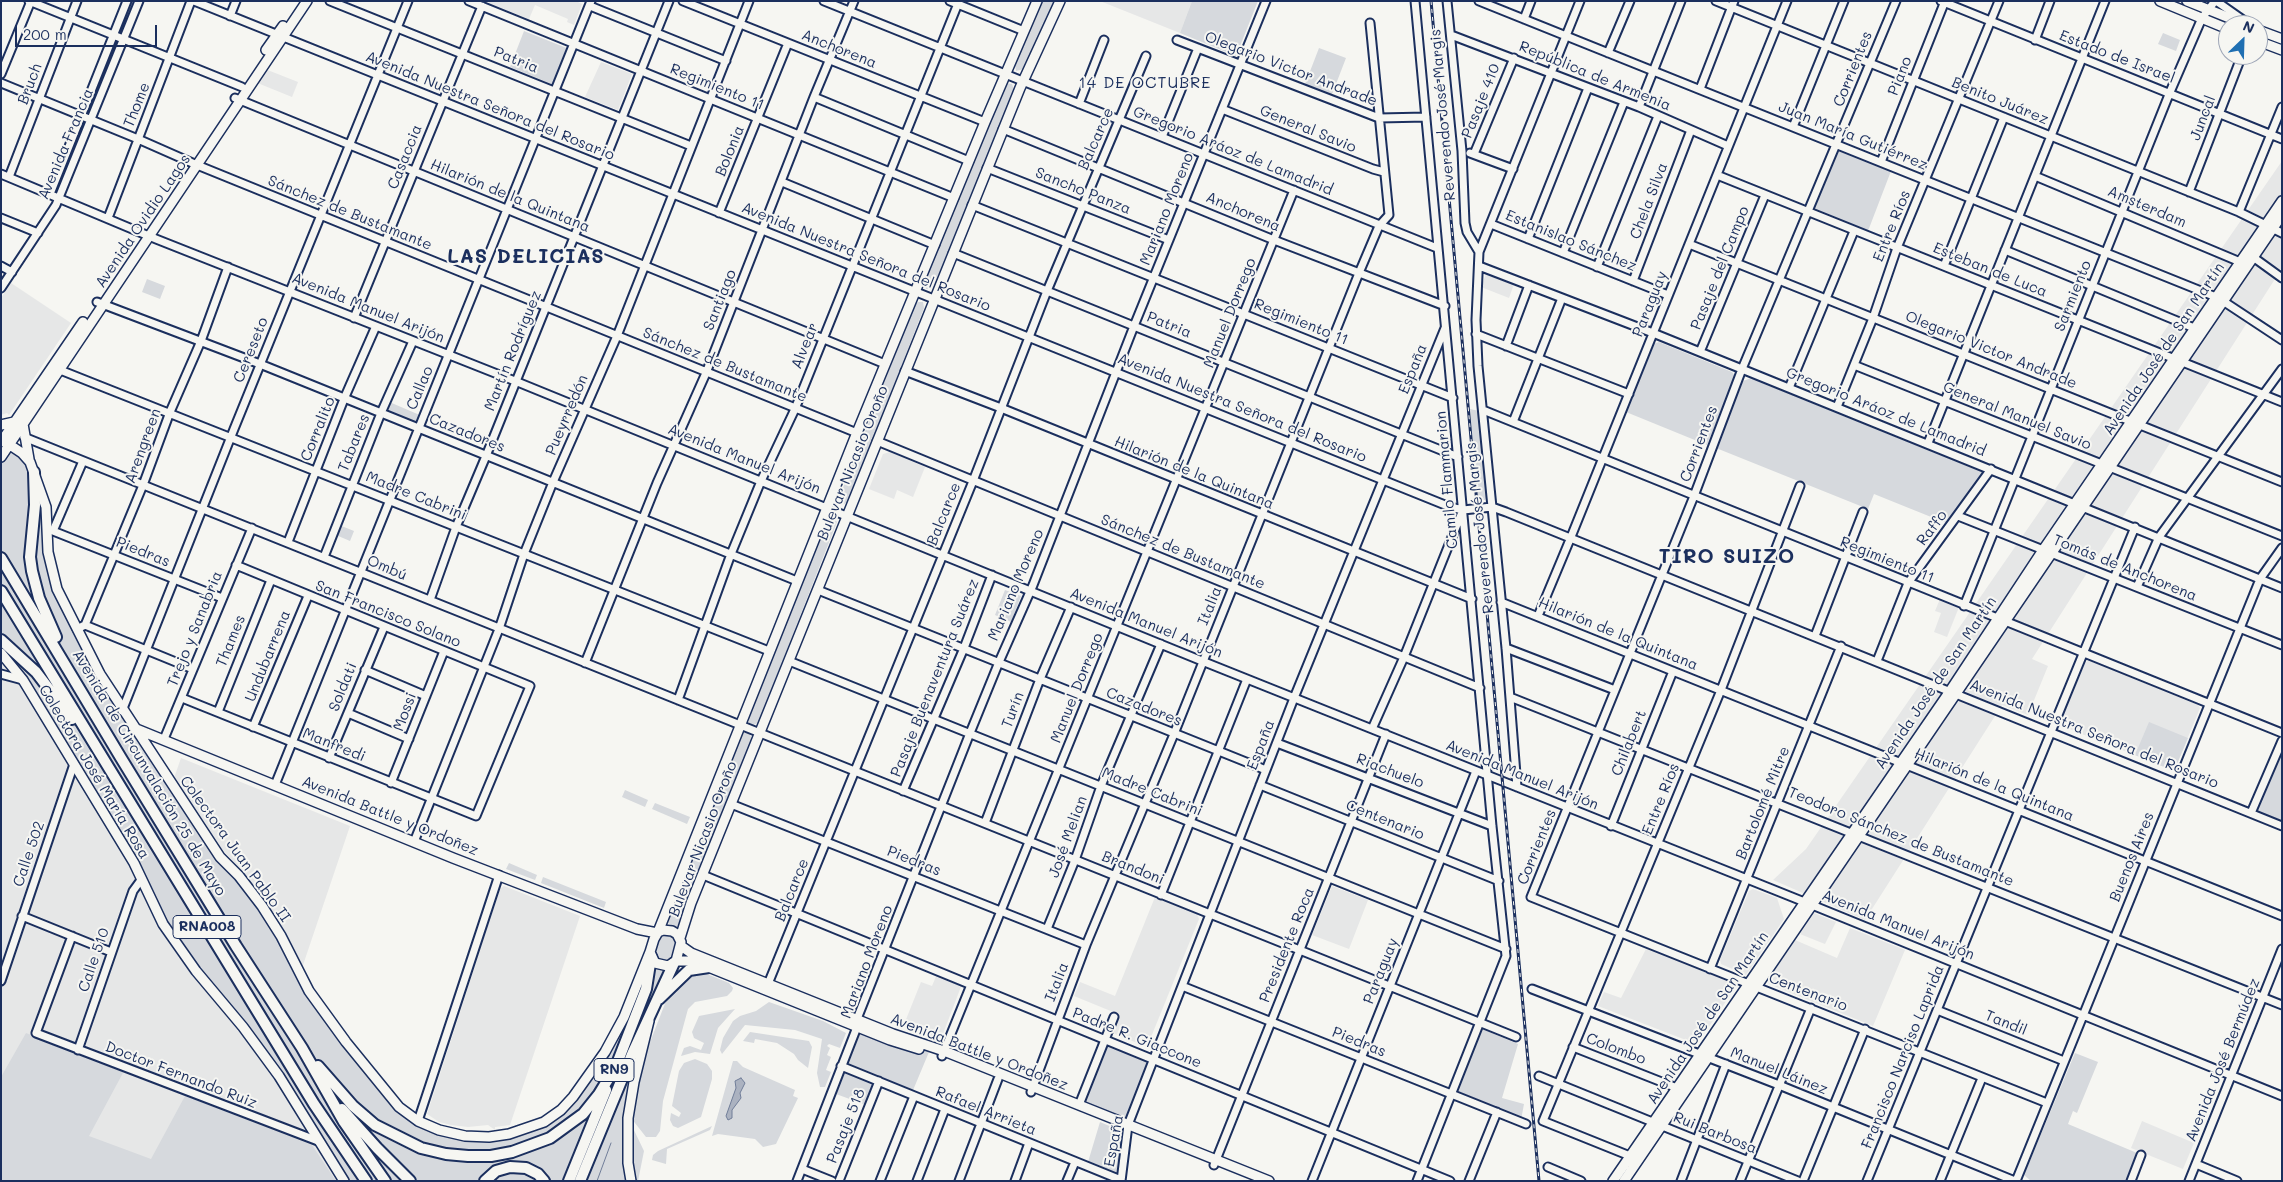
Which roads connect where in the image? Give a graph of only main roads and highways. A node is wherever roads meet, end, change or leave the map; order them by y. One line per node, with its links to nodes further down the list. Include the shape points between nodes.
1 (300, 1): 10 (main road, Avenida Ovidio Lagos)
2 (307, 1): 10 (main road, Avenida Ovidio Lagos)
3 (1037, 1): 33 (main road, Bulevar Nicasio Oroño, via 885,364)
4 (1060, 1): 34 (main road, Bulevar Nicasio Oroño, via 972,205 759,733)
5 (2160, 1): 8 (main road)
6 (2187, 1): 7 (main road)
7 (2221, 15)
8 (2218, 25)
9 (2268, 34): 11 (main road)
10 (279, 36): 14 (main road, Avenida Ovidio Lagos); 14 (main road, Avenida Ovidio Lagos, via 242,87)
11 (2282, 39)
12 (2268, 45): 13 (main road)
13 (2282, 50)
14 (238, 99): 19 (main road, Avenida Ovidio Lagos)
15 (2282, 201): 17 (main road, Avenida José de San Martín)
16 (2282, 214): 17 (main road, Avenida José de San Martín)
17 (2270, 225): 18 (main road, Avenida José de San Martín); 18 (main road, Avenida José de San Martín, via 2253,257)
18 (2244, 263): 43 (main road, Avenida José de San Martín)
19 (19, 423): 20 (main road); 21 (main road, Avenida Ovidio Lagos); 23 (main road)
20 (1, 425)
21 (4, 441): 22 (main road, Avenida Ovidio Lagos); 23 (main road, Colectora Juan Pablo II)
22 (1, 457)
23 (30, 462): 24 (main road, Colectora Juan Pablo II)
24 (34, 472): 29 (highway, via 36,505 30,557 32,571 47,620); 30 (main road, Colectora Juan Pablo II, via 46,507 51,568 57,589 81,627 100,674)
25 (1, 558): 29 (highway, Avenida de Circunvalación 25 de Mayo / RNA008)
26 (1, 591): 31 (highway, Avenida de Circunvalación 25 de Mayo / RNA008)
27 (1, 640): 31 (highway, via 36,672 72,720)
28 (2, 659): 52 (main road, Colectora José María Rosa, via 23,680 134,863 162,924 279,1076)
29 (84, 697): 41 (highway, Avenida de Circunvalación 25 de Mayo / RNA008)
30 (134, 728): 32 (main road, Avenida Battle y Ordoñez); 35 (main road, Colectora Juan Pablo II, via 220,857 262,906 308,991 346,1042 399,1106 439,1130 465,1136 509,1134 544,1122 561,1110 586,1082 605,1052 624,1017)
31 (91, 739): 50 (highway, Avenida de Circunvalación 25 de Mayo / RNA008)
32 (636, 929): 33 (main road, Avenida Battle y Ordoñez); 35 (main road, Avenida Battle y Ordoñez)
33 (658, 933): 34 (main road, via 672,931); 35 (main road)
34 (680, 942): 36 (main road); 40 (main road, Avenida Battle y Ordoñez, via 691,952)
35 (651, 951): 36 (main road, via 656,963 662,966); 44 (highway, RN9, via 646,989)
36 (675, 962): 37 (main road, Avenida Battle y Ordoñez, via 690,961); 38 (highway, RN9)
37 (709, 967): 38 (highway, via 689,970); 40 (main road, Avenida Battle y Ordoñez)
38 (656, 1001): 39 (highway, RN9)
39 (651, 1011): 48 (highway, RN9); 62 (main road, via 629,1109)
40 (857, 1023): 42 (main road, Avenida Battle y Ordoñez)
41 (302, 1048): 44 (highway, via 375,1125 421,1148 468,1156 512,1152 550,1138 583,1114); 46 (highway, Avenida de Circunvalación 25 de Mayo / RNA008)
42 (943, 1054): 45 (main road, Avenida Battle y Ordoñez); 45 (main road, Avenida Battle y Ordoñez, via 998,1079)
43 (1704, 1055): 47 (main road, Avenida José de San Martín); 47 (main road, Avenida José de San Martín, via 1677,1088)
44 (615, 1068): 59 (highway, RN9)
45 (1032, 1089): 49 (main road, Avenida Battle y Ordoñez); 49 (main road, Avenida Battle y Ordoñez, via 1079,1105)
46 (328, 1093): 55 (highway, Avenida de Circunvalación 25 de Mayo / RNA008); 56 (highway)
47 (1657, 1124): 65 (main road, Avenida José de San Martín); 66 (main road, Avenida José de San Martín)
48 (603, 1125): 60 (highway, RN9); 61 (highway)
49 (1127, 1127): 51 (main road, Avenida Battle y Ordoñez)
50 (347, 1155): 53 (highway); 54 (highway, Avenida de Circunvalación 25 de Mayo / RNA008)
51 (1215, 1163): 63 (main road, Avenida Battle y Ordoñez); 64 (main road, Avenida Battle y Ordoñez)
52 (344, 1181)
53 (361, 1181)
54 (366, 1181)
55 (385, 1181)
56 (410, 1181)
57 (485, 1181): 58 (highway, via 496,1171 510,1167 526,1168)
58 (544, 1181)
59 (569, 1181)
60 (580, 1181)
61 (589, 1181)
62 (631, 1181)
63 (1253, 1181)
64 (1269, 1181)
65 (1613, 1181)
66 (1624, 1181)

